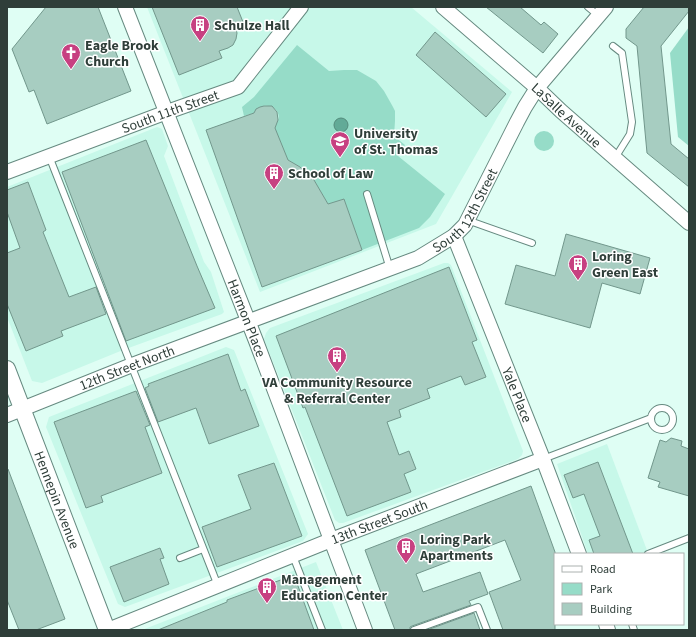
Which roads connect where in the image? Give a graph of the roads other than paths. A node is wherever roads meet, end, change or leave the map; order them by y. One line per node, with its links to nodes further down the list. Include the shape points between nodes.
1 (125, 7): 7 (street, Harmon Place)
2 (301, 7): 7 (street, South 11th Street, via 238,87)
3 (443, 7): 6 (street, LaSalle Avenue)
4 (598, 10): 6 (street, South 12th Street)
5 (613, 46): 9 (lane, via 622,54 632,122 630,134)
6 (538, 88): 9 (street, LaSalle Avenue); 12 (street, South 12th Street, via 525,107)
7 (167, 112): 8 (street, South 11th Street); 17 (street, Harmon Place)
8 (49, 156): 10 (street, South 11th Street); 18 (lane)
9 (615, 158): 13 (street, LaSalle Avenue)
10 (7, 172)
11 (367, 194): 16 (lane)
12 (467, 220): 14 (street, South 12th Street); 15 (lane)
13 (689, 223)
14 (454, 236): 16 (street, South 12th Street, via 418,258); 23 (street, Yale Place)
15 (532, 243)
16 (390, 269): 17 (street, South 12th Street)
17 (248, 321): 18 (street, 12th Street North); 25 (street, Harmon Place)
18 (132, 365): 20 (street, 12th Street North); 26 (lane)
19 (7, 369): 20 (main road, Hennepin Avenue)
20 (22, 408): 21 (street, 12th Street North); 32 (main road, Hennepin Avenue)
21 (7, 415)
22 (651, 418): 23 (lane, 13th Street South)
23 (543, 459): 25 (street, 13th Street South); 27 (street, Yale Place)
24 (689, 538): 28 (lane)
25 (331, 540): 29 (street, 13th Street South); 34 (street, Harmon Place)
26 (203, 549): 30 (lane); 31 (lane)
27 (579, 553)
28 (651, 553)
29 (293, 556): 31 (street, 13th Street South); 33 (lane)
30 (180, 558)
31 (218, 586): 32 (street, 13th Street South)
32 (108, 630)
33 (322, 630)
34 (365, 630)
35 (414, 630): 36 (lane, via 478,607)
36 (487, 630)

